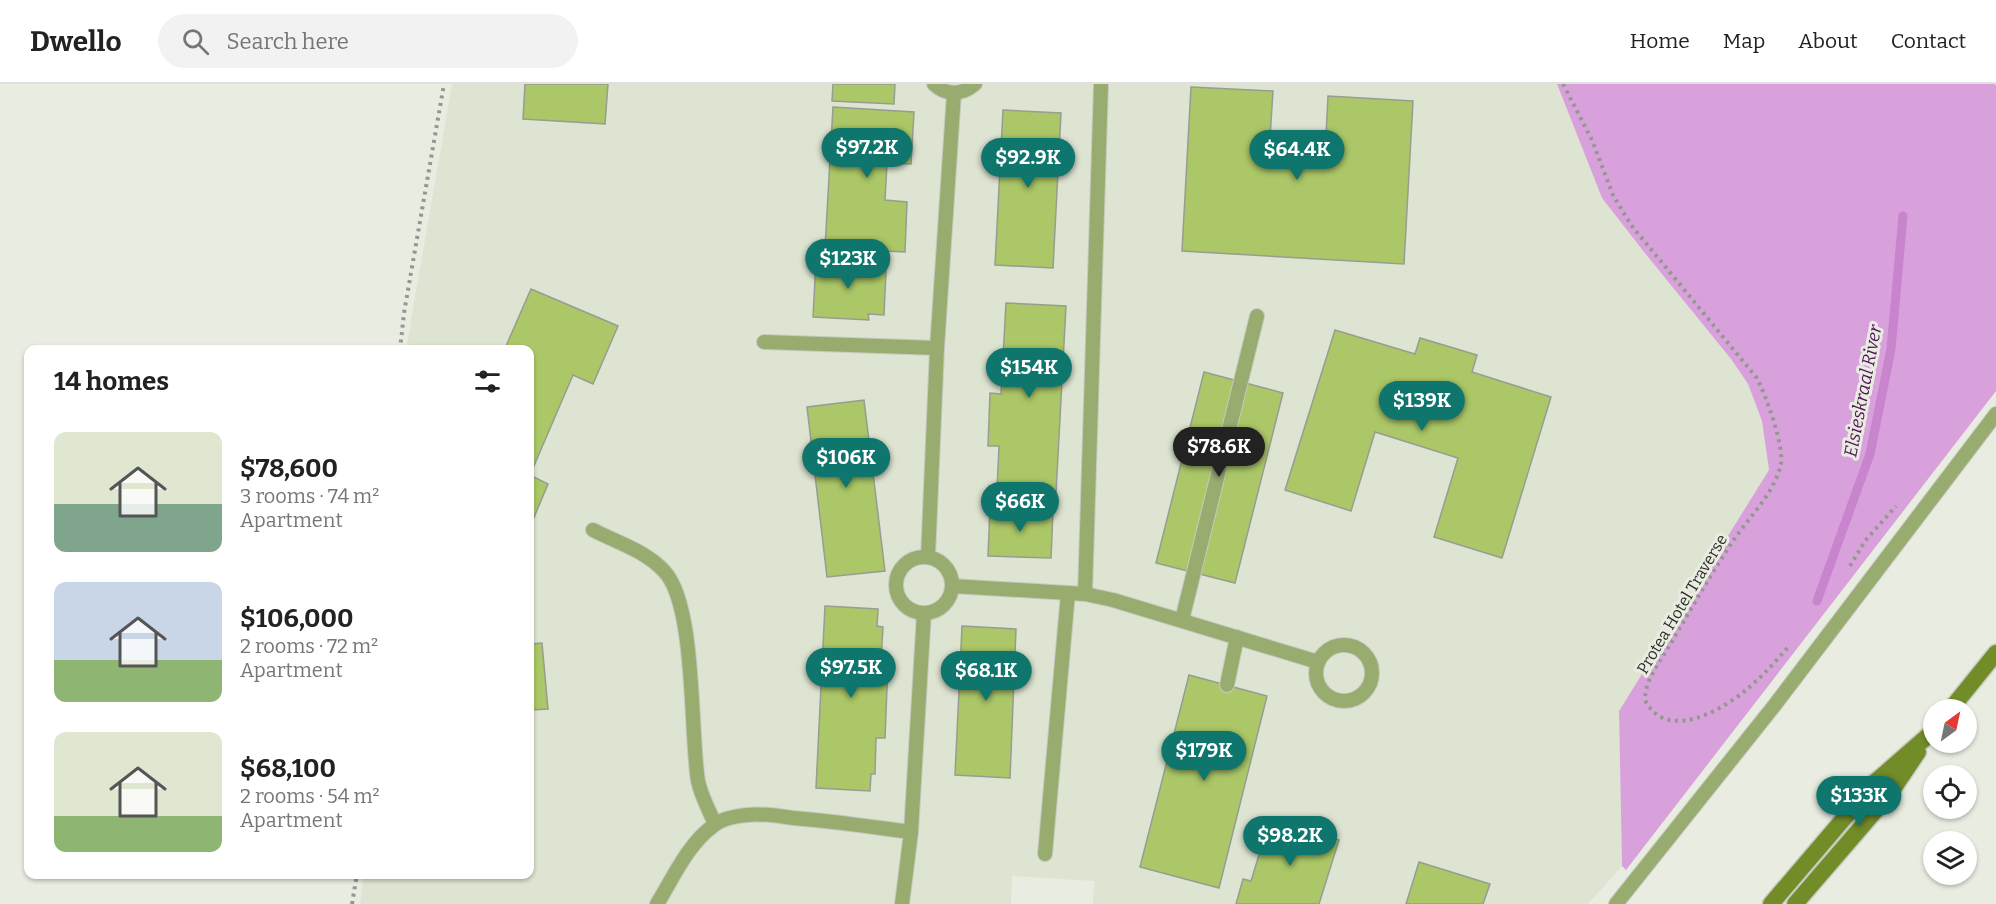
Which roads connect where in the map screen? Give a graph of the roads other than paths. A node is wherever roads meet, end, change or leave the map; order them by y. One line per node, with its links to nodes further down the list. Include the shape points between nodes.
1 (934, 84): 4 (lane)
2 (975, 84): 4 (lane)
3 (1101, 84): 13 (lane)
4 (954, 93): 7 (lane)
5 (1257, 316): 15 (lane)
6 (764, 342): 7 (lane)
7 (938, 348): 10 (lane)
8 (1996, 414): 28 (lane, via 1796,678)
9 (593, 530): 23 (lane, via 652,560 665,572 680,600 699,784)
10 (928, 557): 11 (lane, via 943,564); 14 (lane, via 919,557 903,566 896,583 900,601)
11 (952, 586): 12 (lane); 14 (lane, via 946,602)
12 (1068, 593): 13 (lane); 25 (lane)
13 (1085, 594): 15 (lane)
14 (924, 614): 24 (lane)
15 (1182, 620): 16 (lane)
16 (1237, 637): 18 (lane); 19 (lane)
17 (1996, 652): 20 (main road)
18 (1318, 662): 18 (lane, via 1338,645 1355,648 1371,666 1371,683 1352,700 1334,700 1326,696 1316,680)
19 (1227, 685)
20 (1959, 699)
21 (1923, 740): 29 (main road, via 1875,782)
22 (1923, 745): 30 (main road, via 1889,795)
23 (715, 824): 24 (lane, via 760,815); 26 (lane, via 690,851)
24 (911, 832): 27 (lane)
25 (1045, 854)
26 (657, 904)
27 (902, 904)
28 (1616, 904)
29 (1771, 904)
30 (1795, 904)

